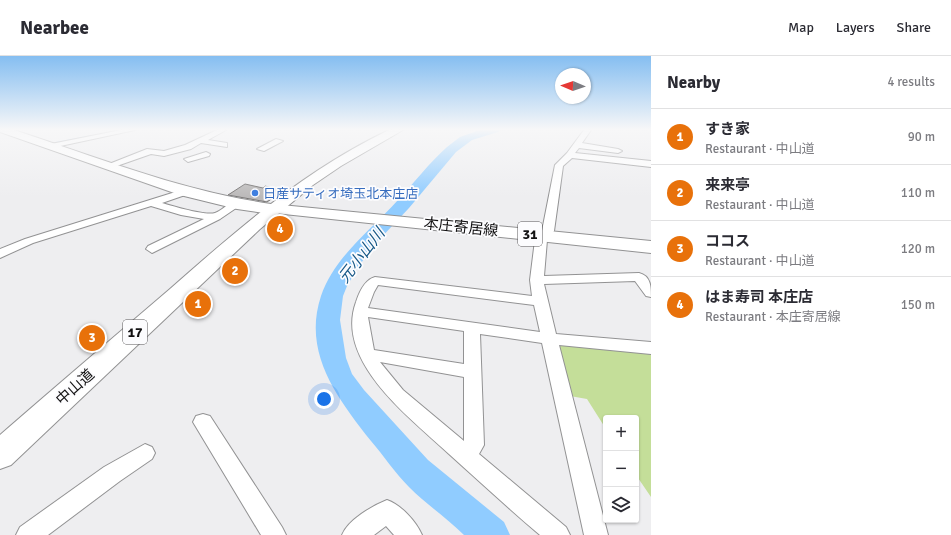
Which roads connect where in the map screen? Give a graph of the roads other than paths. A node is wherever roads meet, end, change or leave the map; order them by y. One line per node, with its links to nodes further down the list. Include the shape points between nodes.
1 (69, 152): 13 (street)
2 (146, 152): 13 (street)
3 (156, 152): 4 (street)
4 (170, 152)
5 (193, 152): 11 (street, via 202,155)
6 (352, 152): 17 (main road, 中山道 / 17)
7 (572, 152): 9 (street)
8 (619, 152): 10 (street)
9 (570, 155): 10 (street); 19 (street, via 559,165 548,231)
10 (635, 156): 12 (street)
11 (188, 159)
12 (651, 164)
13 (108, 166): 14 (street)
14 (185, 192): 15 (street); 16 (street)
15 (153, 203): 18 (street, via 182,212); 22 (street, via 29,241)
16 (237, 204): 17 (street); 18 (street)
17 (271, 209): 19 (main road, 本庄寄居線 / 31); 34 (main road, 中山道 / 17)
18 (216, 217): 21 (street)
19 (544, 236): 20 (main road, 本庄寄居線 / 31); 23 (street, via 541,240)
20 (651, 247)
21 (152, 249)
22 (0, 254)
23 (537, 280): 24 (street, via 639,277); 25 (street)
24 (651, 293)
25 (540, 300): 26 (street, via 375,281 367,291); 28 (street)
26 (360, 310): 27 (street); 30 (street, via 360,326)
27 (472, 328): 28 (street); 31 (street)
28 (550, 339): 29 (street); 41 (street)
29 (651, 348)
30 (368, 356): 31 (street, via 383,356); 35 (street, via 400,398)
31 (473, 372): 35 (street, via 474,446)
32 (203, 422): 37 (street)
33 (145, 452): 36 (street)
34 (0, 455)
35 (465, 455): 40 (street)
36 (28, 535)
37 (274, 535)
38 (354, 535): 39 (street, via 387,511)
39 (410, 535)
40 (558, 535)
41 (596, 535)

